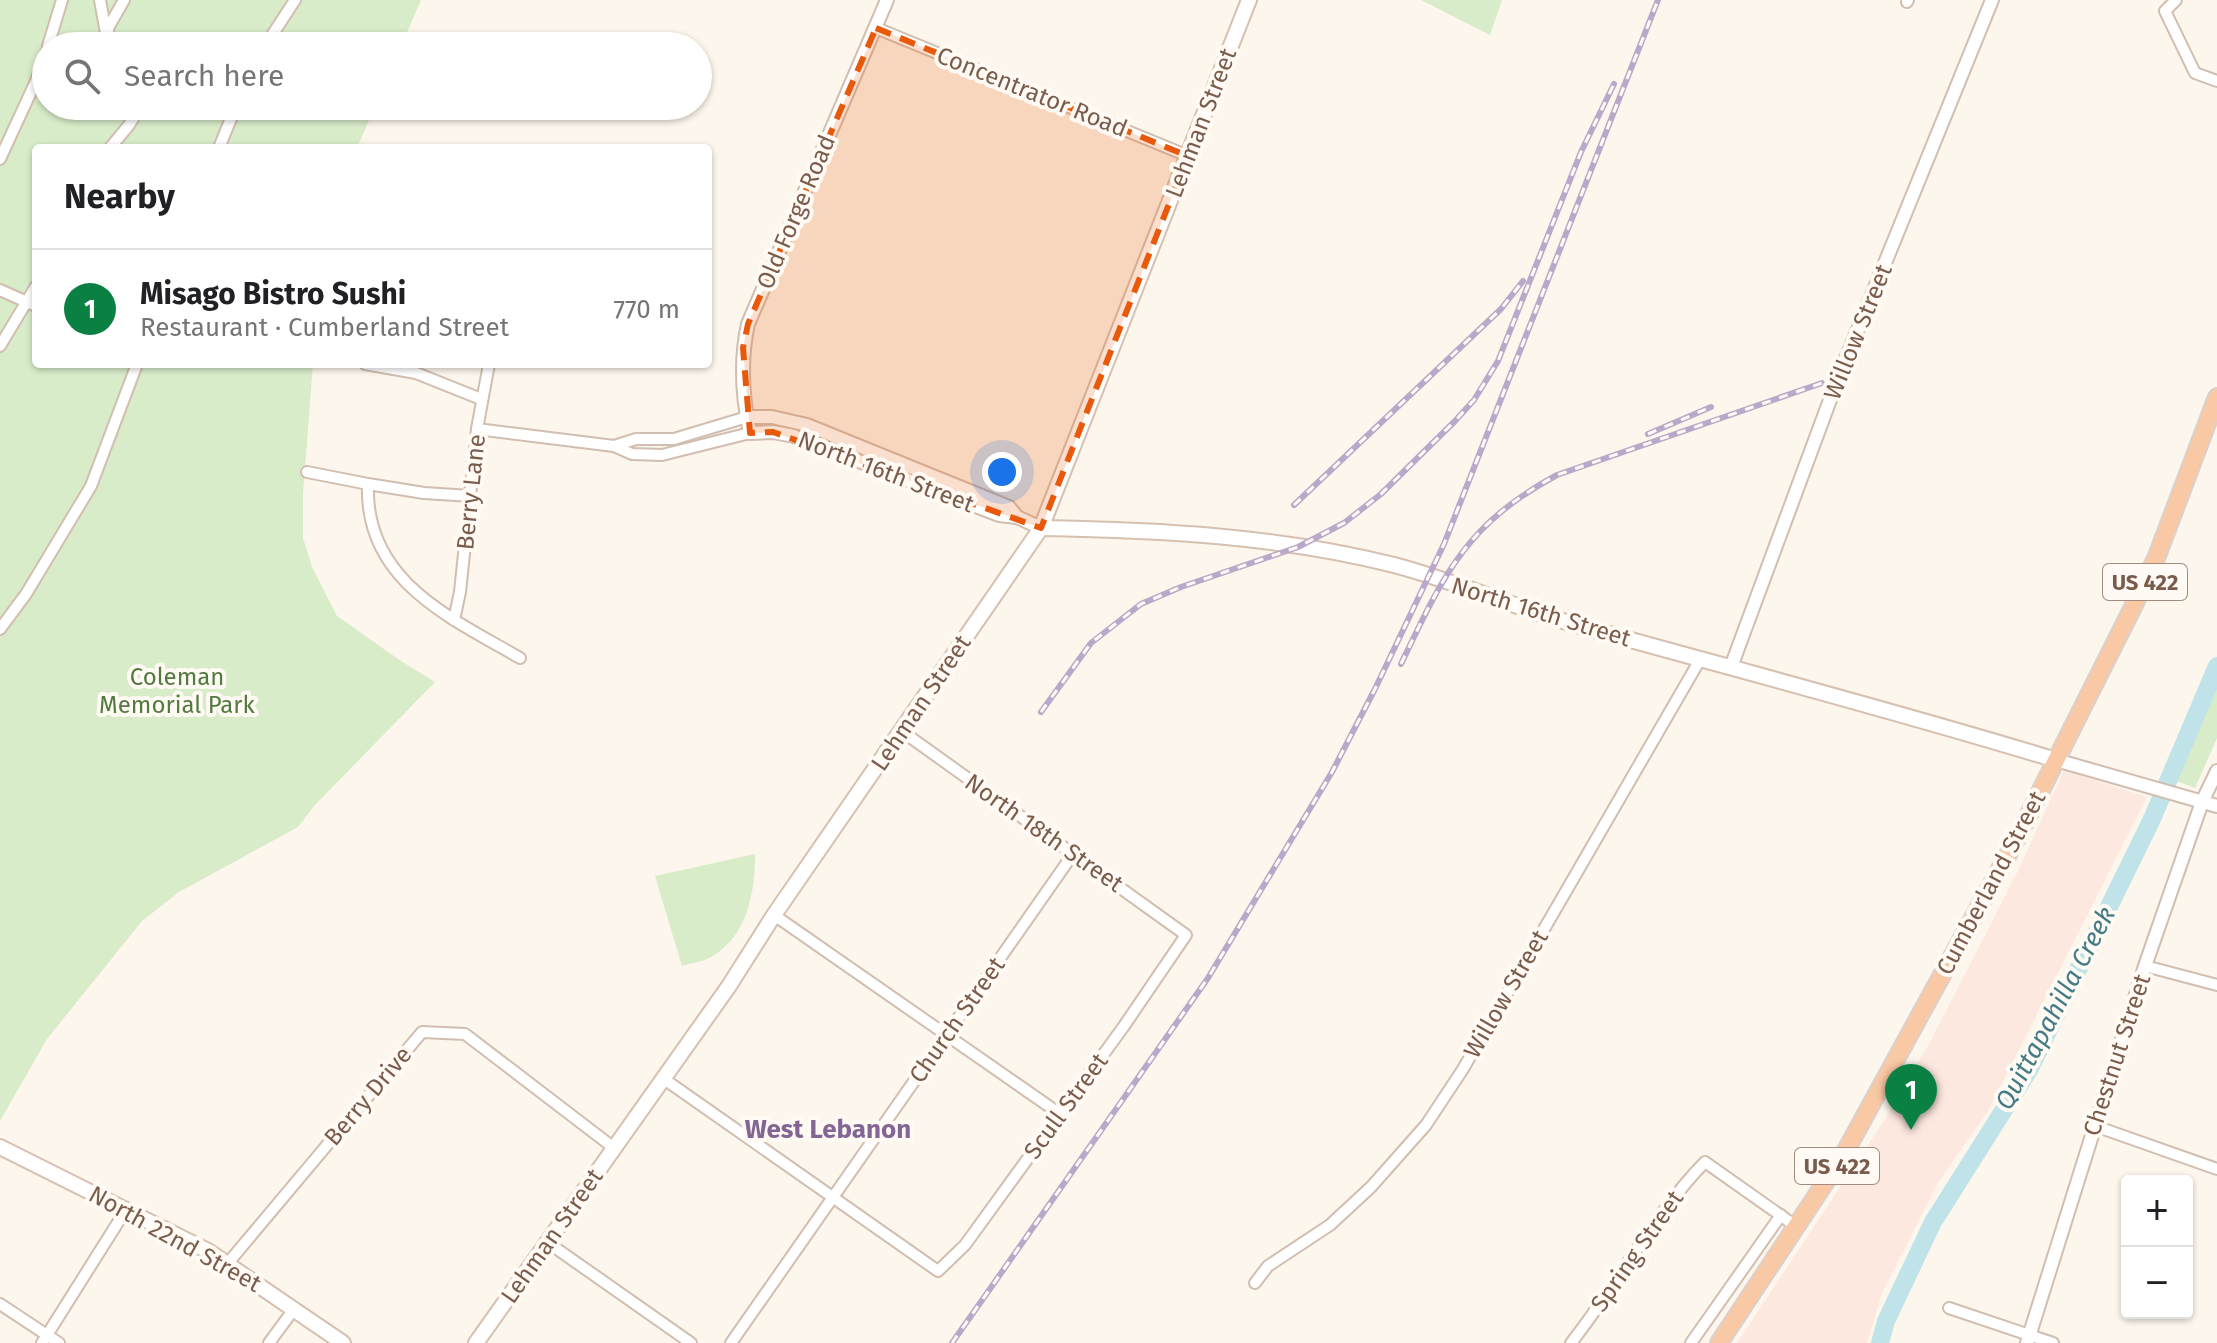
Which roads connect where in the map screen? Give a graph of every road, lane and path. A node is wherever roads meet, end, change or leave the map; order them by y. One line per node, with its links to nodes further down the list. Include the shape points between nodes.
1 (62, 0): 12 (street)
2 (100, 0): 9 (street)
3 (124, 0): 10 (street)
4 (295, 0): 15 (street)
5 (887, 0): 11 (street, Old Forge Road)
6 (1249, 0): 22 (main road, Lehman Street)
7 (1992, 0): 45 (street, Willow Street, via 1837,381)
8 (2176, 0): 16 (street, via 2165,11 2195,73)
9 (102, 13): 10 (street); 13 (street)
10 (114, 15): 14 (street)
11 (876, 28): 22 (street, Concentrator Road); 32 (street, Old Forge Road, via 748,324 743,348)
12 (52, 32)
13 (106, 32)
14 (108, 32)
15 (274, 32)
16 (2217, 81)
17 (32, 90): 23 (street)
18 (132, 120): 20 (street)
19 (230, 120): 21 (street)
20 (113, 144)
21 (221, 144)
22 (1188, 156): 40 (main road, Lehman Street)
23 (0, 159)
24 (0, 290): 25 (street)
25 (30, 305): 26 (street)
26 (0, 346)
27 (135, 368): 42 (street, via 91,486)
28 (388, 368): 31 (street, via 416,373)
29 (488, 368): 31 (street, Berry Lane)
30 (2217, 397): 47 (highway, Cumberland Street / US 422, via 2157,556)
31 (481, 399): 33 (street, Berry Lane)
32 (747, 417): 34 (street, Old Forge Road); 35 (street, North 16th Street, via 674,439 636,439); 39 (street, North 16th Street, via 807,425 1009,507)
33 (477, 429): 35 (street, North 16th Street); 38 (street, Berry Lane)
34 (750, 433): 35 (street, North 16th Street, via 662,455 632,454); 39 (street, North 16th Street, via 794,436 999,515)
35 (614, 446)
36 (307, 472): 37 (street)
37 (368, 484): 38 (street); 41 (street, via 370,520 391,565 413,592)
38 (471, 496): 41 (street, Berry Lane)
39 (1017, 517): 40 (street, North 16th Street)
40 (1041, 528): 44 (main road, North 16th Street, via 1193,534 1334,552 1397,566 1570,623); 46 (main road, Lehman Street)
41 (454, 620): 43 (street)
42 (0, 629)
43 (520, 658)
44 (1701, 658): 45 (main road, North 16th Street); 69 (street, Willow Street, via 1426,1125 1351,1206 1268,1266)
45 (1731, 667): 47 (main road, North 16th Street)
46 (903, 732): 51 (street, North 18th Street); 52 (main road, Lehman Street)
47 (2056, 760): 49 (street); 66 (highway, Cumberland Street / US 422, via 1876,1100)
48 (2217, 771): 49 (street, Chestnut Street)
49 (2202, 802): 50 (street); 54 (street, Chestnut Street)
50 (2217, 806)
51 (1073, 854): 53 (street, North 18th Street); 56 (street, Church Street)
52 (774, 915): 56 (street); 57 (main road, Lehman Street)
53 (1186, 935): 58 (street, Scull Street)
54 (2145, 966): 55 (street); 59 (street, Chestnut Street)
55 (2217, 985)
56 (947, 1034): 58 (street); 63 (street, Church Street)
57 (664, 1079): 60 (main road, Lehman Street); 63 (street)
58 (1060, 1114): 63 (street, Scull Street, via 965,1245 938,1271)
59 (2095, 1126): 62 (street); 74 (street, Chestnut Street)
60 (614, 1148): 67 (main road, Lehman Street); 68 (street, Berry Drive, via 465,1034 422,1032)
61 (1, 1149): 64 (main road, North 22nd Street)
62 (2217, 1169)
63 (832, 1198): 80 (street, Church Street)
64 (127, 1208): 68 (main road, North 22nd Street); 73 (street)
65 (1781, 1215): 66 (street); 81 (street, Spring Street, via 1705,1162 1685,1182); 82 (street)
66 (1797, 1227): 83 (highway, Cumberland Street / US 422)
67 (547, 1242): 78 (main road, Lehman Street); 79 (street)
68 (228, 1263): 72 (main road, North 22nd Street)
69 (1255, 1283)
70 (0, 1304): 73 (street)
71 (1949, 1308): 74 (street)
72 (294, 1309): 76 (street); 77 (main road, North 22nd Street)
73 (44, 1339): 75 (street)
74 (2028, 1339): 84 (street)
75 (59, 1343)
76 (269, 1343)
77 (343, 1343)
78 (476, 1343)
79 (691, 1343)
80 (731, 1343)
81 (1571, 1343)
82 (1691, 1343)
83 (1719, 1343)
84 (2053, 1343)

